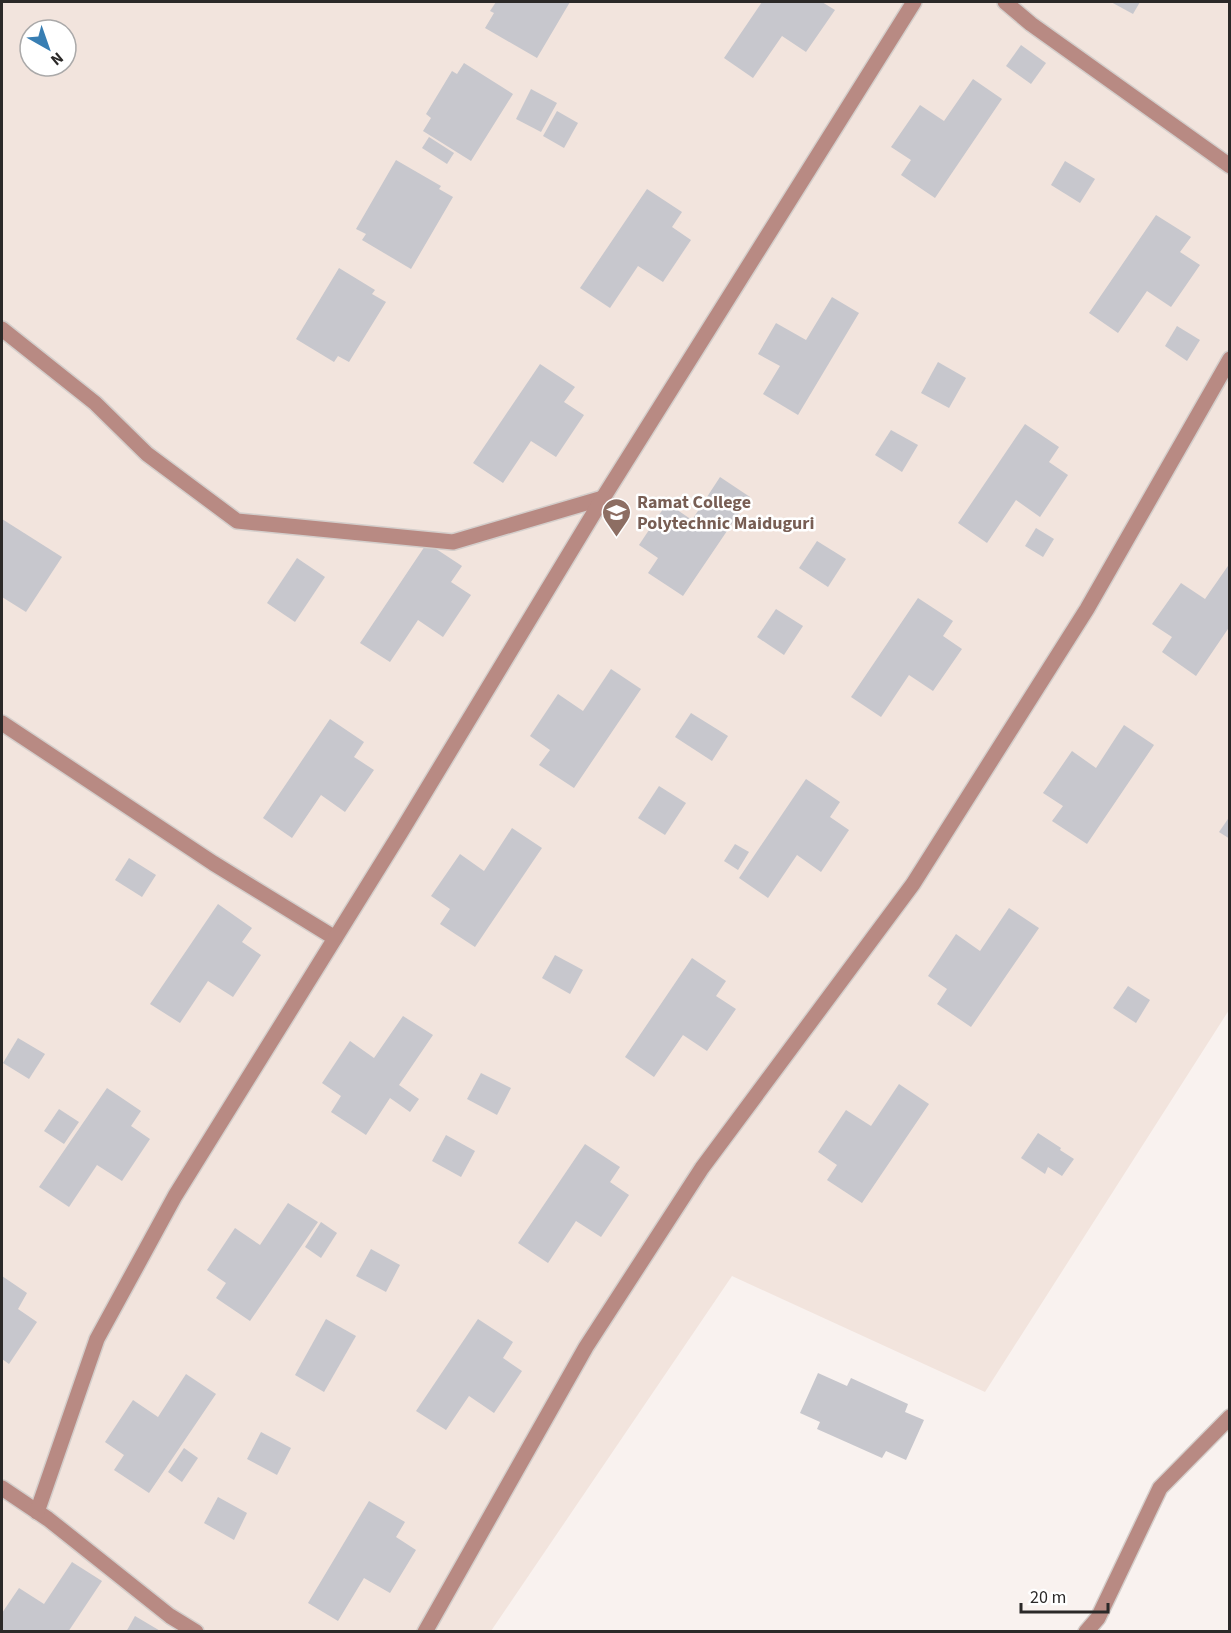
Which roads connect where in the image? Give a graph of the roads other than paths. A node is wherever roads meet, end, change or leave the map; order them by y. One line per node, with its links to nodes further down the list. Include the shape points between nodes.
1 (914, 2): 6 (street)
2 (1005, 2): 3 (street)
3 (1230, 166)
4 (2, 329): 6 (street, via 95,403 147,454 237,521 453,542)
5 (1230, 359): 13 (street, via 1087,609 913,884 702,1168 586,1347)
6 (603, 498): 8 (street)
7 (2, 723): 8 (street, via 213,863)
8 (335, 938): 11 (street, via 176,1196 97,1339)
9 (1230, 1417): 14 (street, via 1160,1488 1098,1618)
10 (2, 1488): 11 (street)
11 (37, 1512): 12 (street)
12 (196, 1632)
13 (424, 1632)
14 (1086, 1632)

